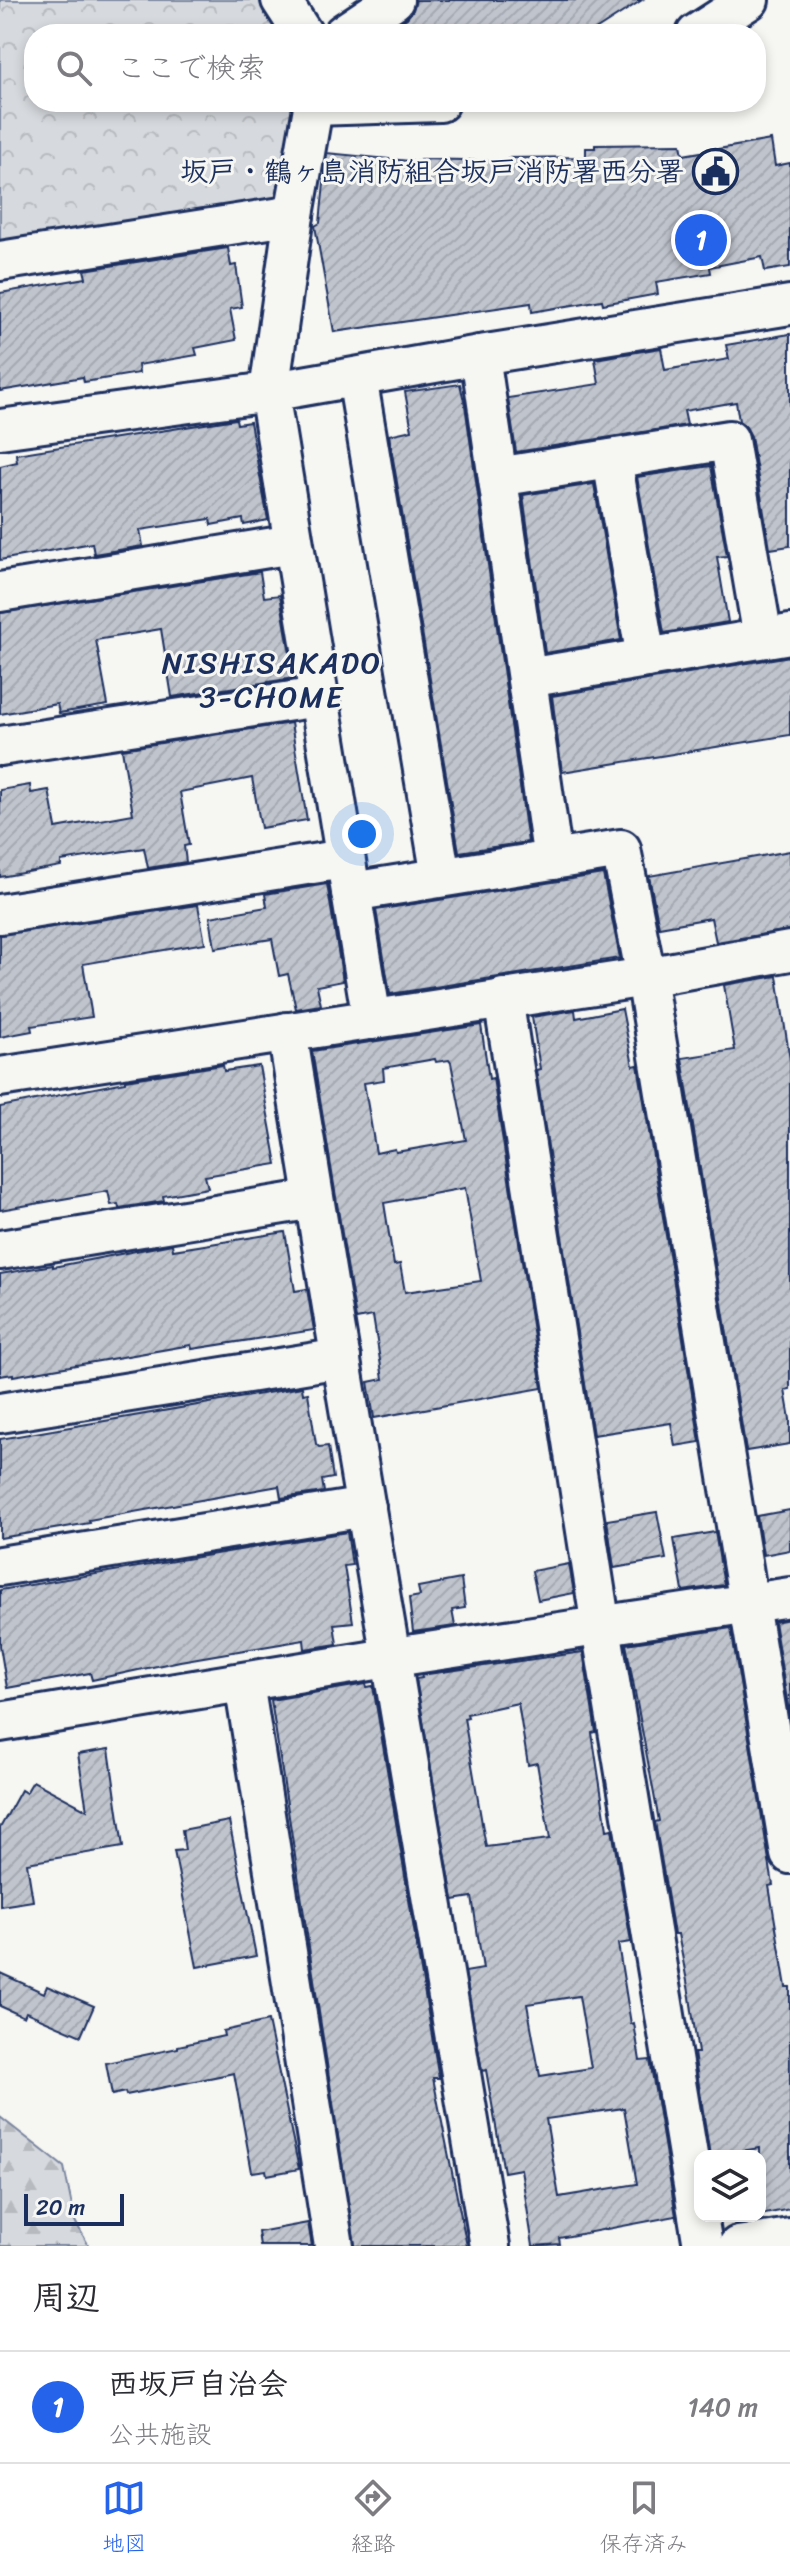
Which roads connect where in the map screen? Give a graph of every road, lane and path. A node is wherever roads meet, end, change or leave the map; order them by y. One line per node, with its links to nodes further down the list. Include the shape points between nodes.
1 (281, 0): 4 (street)
2 (394, 0): 5 (street)
3 (749, 0): 6 (street)
4 (297, 24)
5 (358, 24)
6 (712, 24)
7 (312, 112): 8 (street)
8 (294, 215): 9 (street); 13 (street)
9 (0, 261)
10 (790, 305): 11 (street)
11 (480, 355): 12 (street); 16 (street)
12 (357, 377): 13 (street); 26 (street)
13 (269, 392): 14 (street); 17 (street)
14 (0, 429)
15 (612, 459): 16 (street); 19 (street, via 729,440); 20 (street)
16 (498, 477): 21 (street)
17 (293, 544): 18 (street); 22 (street)
18 (0, 592)
19 (776, 636): 20 (street)
20 (646, 658): 21 (street)
21 (527, 678): 24 (street)
22 (318, 697): 23 (street); 25 (street)
23 (0, 746)
24 (553, 860): 26 (street); 29 (street, via 621,849)
25 (348, 875): 26 (street); 27 (street); 31 (street)
26 (441, 877)
27 (0, 914)
28 (790, 951): 29 (street)
29 (646, 977): 30 (street); 41 (street)
30 (503, 998): 31 (street); 42 (street)
31 (372, 1020): 32 (street)
32 (287, 1032): 33 (street); 34 (street)
33 (0, 1077)
34 (314, 1199): 35 (street); 36 (street)
35 (0, 1250)
36 (341, 1358): 37 (street); 38 (street)
37 (0, 1413)
38 (366, 1507): 39 (street); 43 (street)
39 (0, 1566)
40 (790, 1597): 41 (street)
41 (749, 1603): 42 (street); 46 (street)
42 (601, 1627): 43 (street); 50 (street)
43 (388, 1658): 44 (street); 49 (street)
44 (244, 1683): 45 (street); 48 (street)
45 (0, 1722)
46 (790, 1854)
47 (790, 2238): 51 (street)
48 (334, 2246)
49 (490, 2246)
50 (703, 2246)
51 (738, 2246)

